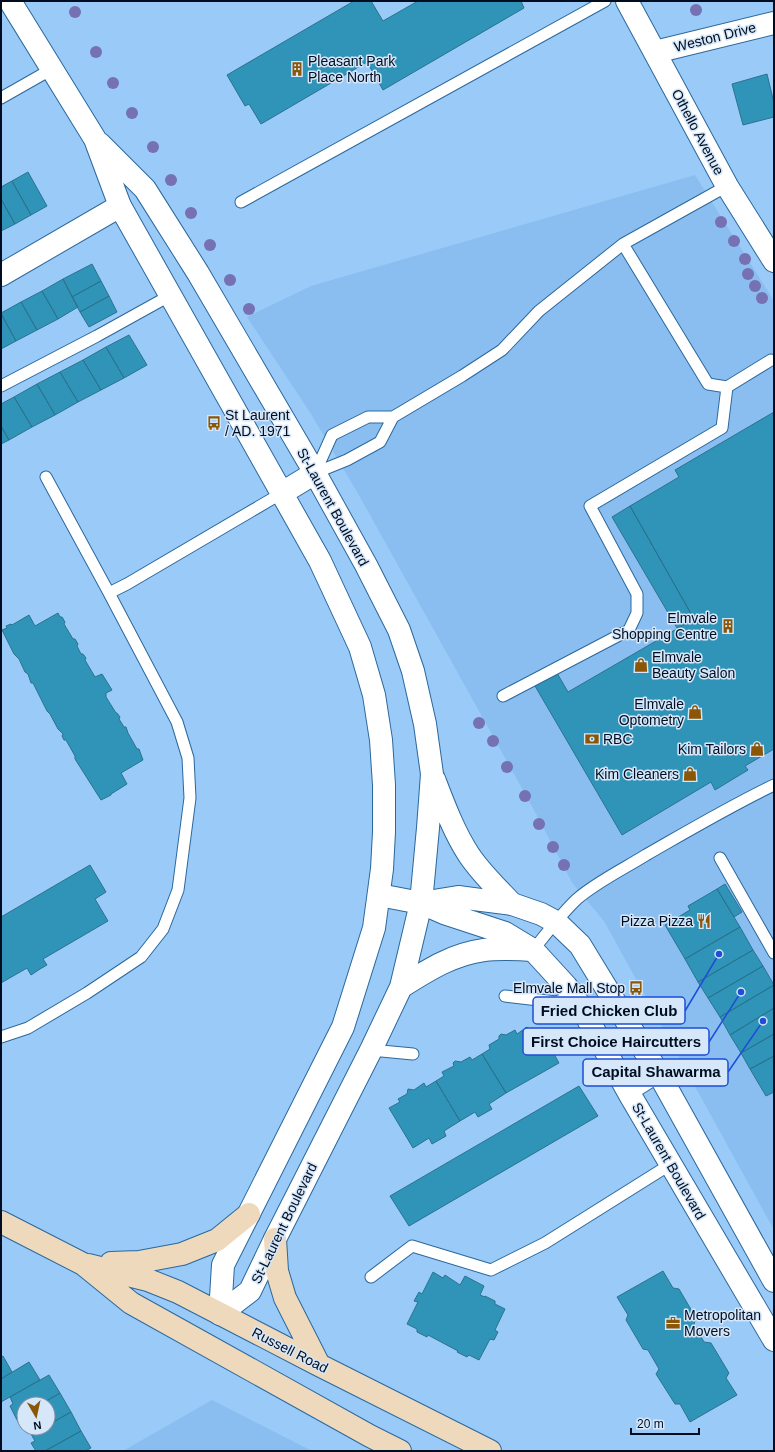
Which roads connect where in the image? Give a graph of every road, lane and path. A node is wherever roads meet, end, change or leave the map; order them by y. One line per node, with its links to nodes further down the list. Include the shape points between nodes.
1 (10, 1): 6 (street, St-Laurent Boulevard)
2 (605, 1): 10 (lane)
3 (627, 1): 5 (street, Othello Avenue)
4 (774, 23): 5 (street, Weston Drive)
5 (655, 52): 9 (street, Othello Avenue)
6 (52, 69): 7 (lane); 8 (street, St-Laurent Boulevard)
7 (1, 98)
8 (94, 139): 11 (street, St-Laurent Boulevard); 20 (street, St-Laurent Boulevard, via 145,189 198,273)
9 (727, 186): 12 (lane); 13 (street, Othello Avenue)
10 (241, 202)
11 (120, 206): 14 (street); 15 (street, St-Laurent Boulevard)
12 (623, 244): 18 (lane, via 708,384); 19 (lane, via 539,311 502,350)
13 (774, 261)
14 (1, 276)
15 (171, 295): 17 (lane); 22 (street, St-Laurent Boulevard)
16 (771, 360): 18 (lane)
17 (1, 386)
18 (727, 387): 24 (lane, via 722,428 590,506 637,594 637,612 629,630)
19 (393, 418): 20 (lane, via 380,442 347,460); 20 (lane, via 368,417 332,435)
20 (315, 473): 22 (street); 25 (street, St-Laurent Boulevard, via 399,630 424,716)
21 (46, 477): 23 (lane)
22 (282, 493): 23 (lane); 28 (street, St-Laurent Boulevard, via 320,561 360,647 374,696 384,784 384,832)
23 (109, 593): 37 (lane, via 178,722 188,758 190,798 178,890 163,929 141,957 28,1028)
24 (503, 696)
25 (432, 774): 29 (street, St-Laurent Boulevard); 30 (street, via 453,825 469,855 489,881)
26 (774, 785): 31 (lane, via 731,806 586,892)
27 (720, 858): 33 (lane)
28 (379, 895): 29 (street, St-Laurent Boulevard); 43 (street, St-Laurent Boulevard, via 374,928 343,1027)
29 (421, 903): 30 (street, St-Laurent Boulevard, via 458,897); 32 (street, St-Laurent Boulevard, via 506,933); 34 (street, St-Laurent Boulevard)
30 (512, 904): 31 (street, St-Laurent Boulevard)
31 (556, 922): 32 (lane); 40 (street, St-Laurent Boulevard, via 580,945)
32 (533, 950): 34 (street, via 485,950 460,955); 36 (street, St-Laurent Boulevard)
33 (774, 953)
34 (401, 987): 38 (street, St-Laurent Boulevard)
35 (505, 996): 36 (lane, via 556,1002)
36 (574, 996): 41 (street, St-Laurent Boulevard)
37 (1, 1037)
38 (371, 1050): 39 (lane); 45 (street, St-Laurent Boulevard)
39 (413, 1054)
40 (660, 1076): 41 (lane); 48 (street, St-Laurent Boulevard)
41 (630, 1095): 42 (street, St-Laurent Boulevard)
42 (671, 1164): 47 (lane, via 545,1243 491,1270 412,1246); 50 (street, St-Laurent Boulevard)
43 (249, 1214): 46 (main road, via 217,1240 182,1254 140,1262); 49 (street, St-Laurent Boulevard, via 223,1266)
44 (1, 1222): 46 (main road, Russell Road)
45 (274, 1239): 49 (street, St-Laurent Boulevard, via 250,1290); 52 (main road, via 277,1271 285,1298)
46 (83, 1264): 49 (main road, Russell Road, via 148,1280); 51 (main road, Russell Road, via 131,1303)
47 (371, 1277)
48 (774, 1280)
49 (220, 1314): 51 (main road); 52 (main road, Russell Road)
50 (774, 1340)
51 (207, 1345): 53 (main road, Russell Road)
52 (319, 1365): 54 (main road, Russell Road)
53 (400, 1451)
54 (490, 1451)

